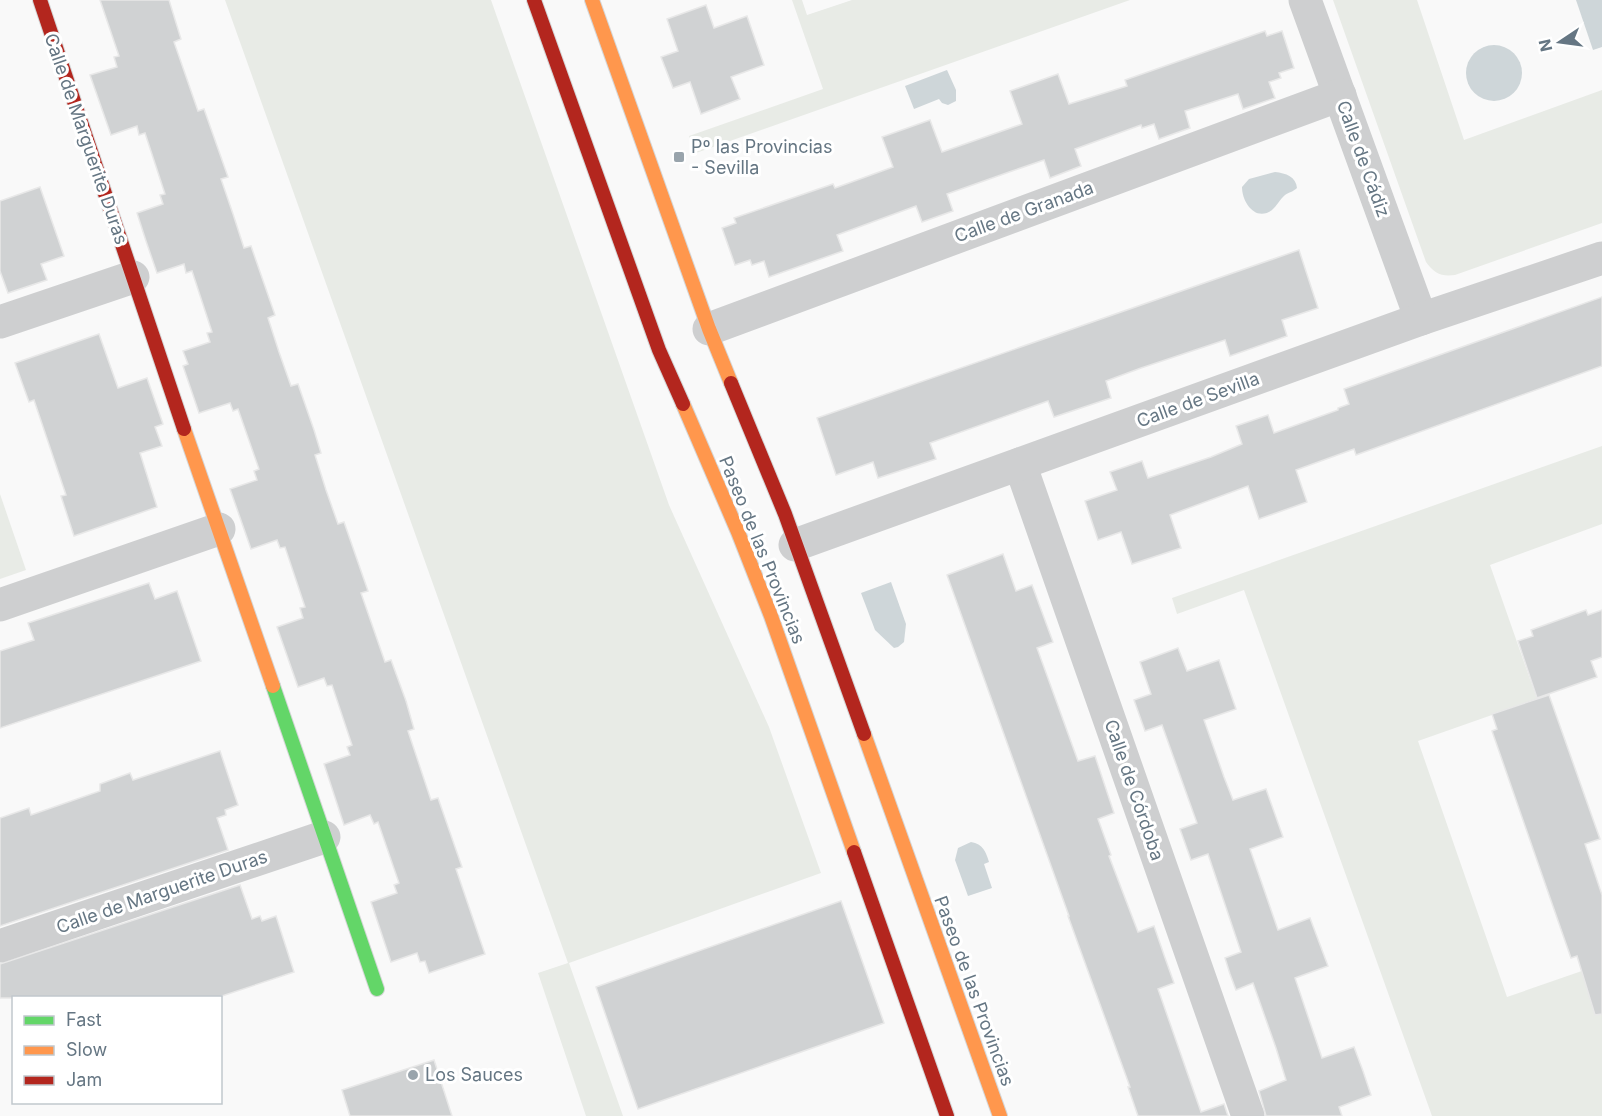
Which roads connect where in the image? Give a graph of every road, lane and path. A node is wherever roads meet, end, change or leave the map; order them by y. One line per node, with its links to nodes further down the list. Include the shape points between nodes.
1 (40, 0): 7 (street, Calle de Marguerite Duras)
2 (534, 0): 18 (street, Paseo de las Provincias, via 659,350 771,616)
3 (592, 0): 10 (street, Paseo de las Provincias)
4 (1305, 0): 5 (street, Calle de Cádiz)
5 (1340, 95): 8 (street, Calle de Cádiz); 10 (street, Calle de Granada)
6 (1602, 258): 8 (street, Calle de Sevilla)
7 (133, 277): 9 (street); 12 (street, Calle de Marguerite Duras)
8 (1421, 319): 11 (street, Calle de Sevilla)
9 (0, 322)
10 (709, 329): 13 (street, Paseo de las Provincias)
11 (1020, 464): 13 (street, Calle de Sevilla); 20 (street, Calle de Córdoba)
12 (219, 529): 14 (street); 15 (street, Calle de Marguerite Duras)
13 (795, 545): 19 (street, Paseo de las Provincias)
14 (0, 605)
15 (324, 837): 16 (street, Calle de Marguerite Duras); 17 (street, Calle de Marguerite Duras)
16 (0, 946)
17 (377, 989)
18 (947, 1116)
19 (1000, 1116)
20 (1248, 1116)

